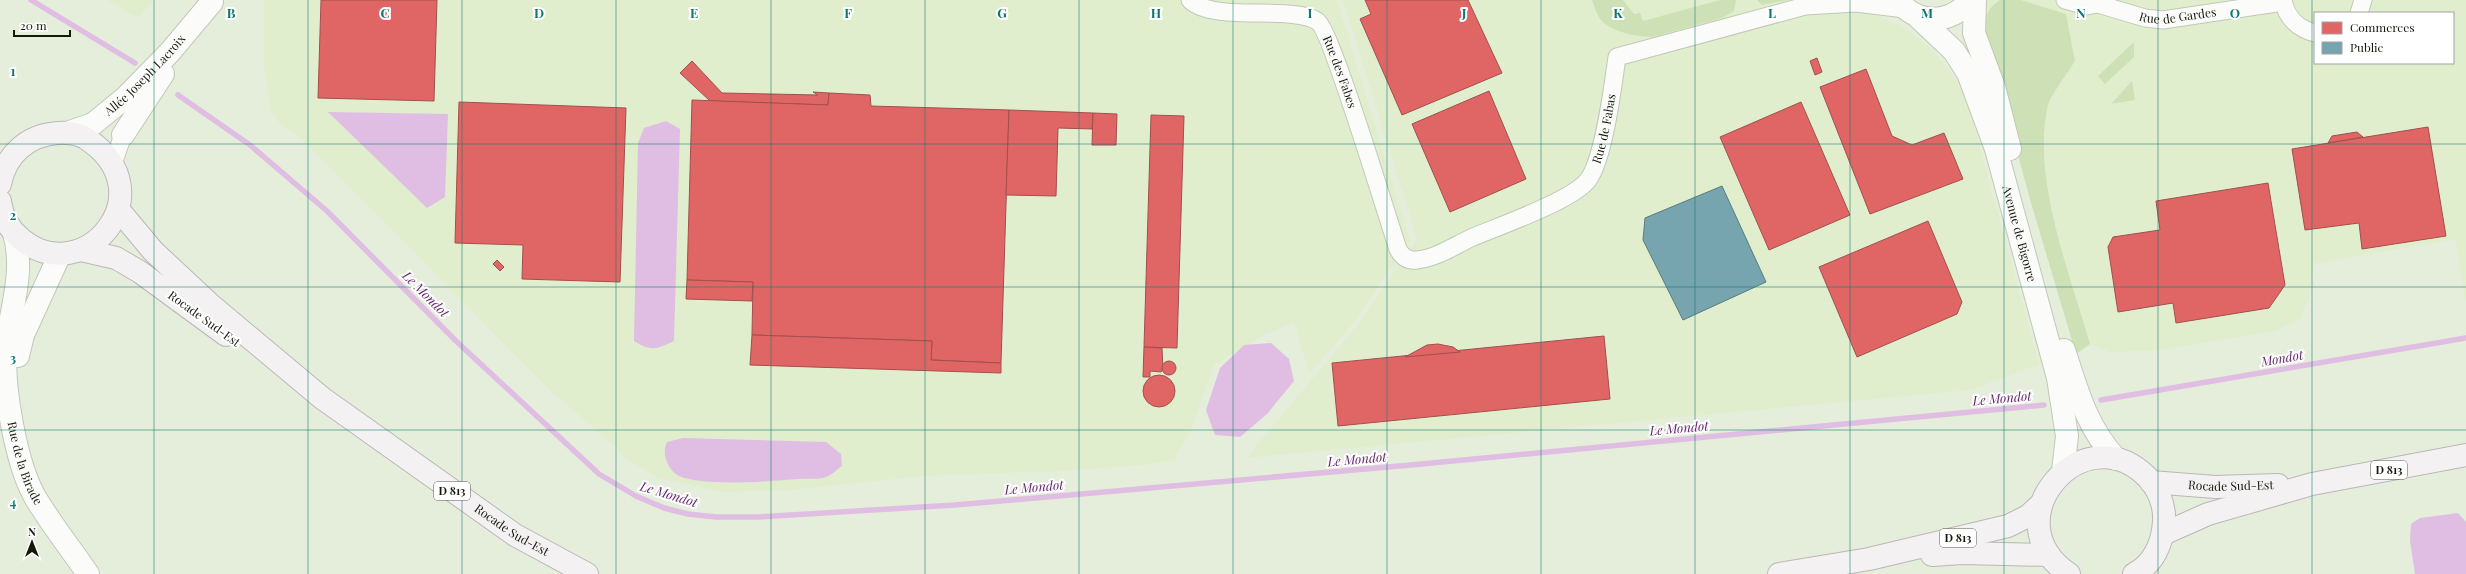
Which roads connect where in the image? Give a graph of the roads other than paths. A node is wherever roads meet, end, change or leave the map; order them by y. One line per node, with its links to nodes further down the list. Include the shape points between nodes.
1 (1190, 0): 21 (street, Rue des Fabes, via 1208,9 1224,12 1300,15 1318,21 1325,31 1345,86)
2 (1971, 0): 10 (main road, via 1953,15 1938,18)
3 (1975, 0): 27 (main road, Avenue de Bigorre, via 1974,33 1994,88 2059,336 2085,413 2099,441)
4 (2065, 0): 8 (street, Rue de Gardes, via 2087,6)
5 (2363, 0): 11 (street)
6 (212, 1): 13 (main road, Allée Joseph Lacroix, via 170,52 126,97 93,124); 14 (main road, Allée Joseph Lacroix)
7 (2283, 1): 8 (street, Rue de Gardes, via 2163,20 2145,18); 12 (street, via 2288,14 2296,24)
8 (2095, 2)
9 (1812, 3): 10 (street, Rue de Fabas, via 1856,3); 21 (street, Rue de Fabas, via 1617,57 1599,155 1588,180 1575,191 1433,257 1409,260 1401,256)
10 (1907, 9): 28 (main road, Avenue de Bigorre, via 1954,51 1968,73 1996,149 2058,378 2067,436)
11 (2359, 12)
12 (2314, 33)
13 (67, 133): 15 (main road, via 45,134); 16 (main road, via 85,137 101,148)
14 (123, 135): 16 (street, Allée Joseph Lacroix)
15 (6, 154): 17 (main road)
16 (113, 164): 19 (main road, via 119,178)
17 (0, 184)
18 (0, 207): 20 (main road)
19 (118, 209): 22 (main road, via 110,226 98,240); 24 (main road, Rocade Sud-Est / D 813, via 153,251 212,306)
20 (14, 233): 23 (main road, via 27,244 43,251); 25 (main road, Rue de la Birade, via 19,250 18,278 6,346 5,379)
21 (1398, 249)
22 (81, 250): 23 (main road); 24 (main road, Rocade Sud-Est / D 813, via 116,258 140,272 266,365)
23 (60, 254): 25 (main road, Rue de la Birade, via 23,334)
24 (322, 398): 37 (main road, Rocade Sud-Est / D 813, via 515,535)
25 (9, 408): 36 (main road, Rue de la Birade, via 19,453 34,496)
26 (2466, 455): 30 (main road, Rocade Sud-Est / D 813)
27 (2116, 459): 28 (main road, via 2088,459); 29 (main road, via 2141,472)
28 (2063, 471): 31 (main road, via 2053,480)
29 (2151, 482): 30 (main road, Rocade Sud-Est / D 813, via 2215,488); 32 (main road, via 2160,498 2165,516)
30 (2312, 484): 32 (main road, Rocade Sud-Est / D 813, via 2208,514)
31 (2041, 504): 33 (main road, via 2040,530); 34 (main road, D 813, via 2028,516 2008,526)
32 (2163, 534): 35 (main road, via 2158,549)
33 (2049, 555): 34 (main road, D 813, via 1962,553); 39 (main road)
34 (1868, 559): 38 (main road, D 813)
35 (2137, 573)
36 (88, 574)
37 (587, 574)
38 (1779, 574)
39 (2069, 574)

